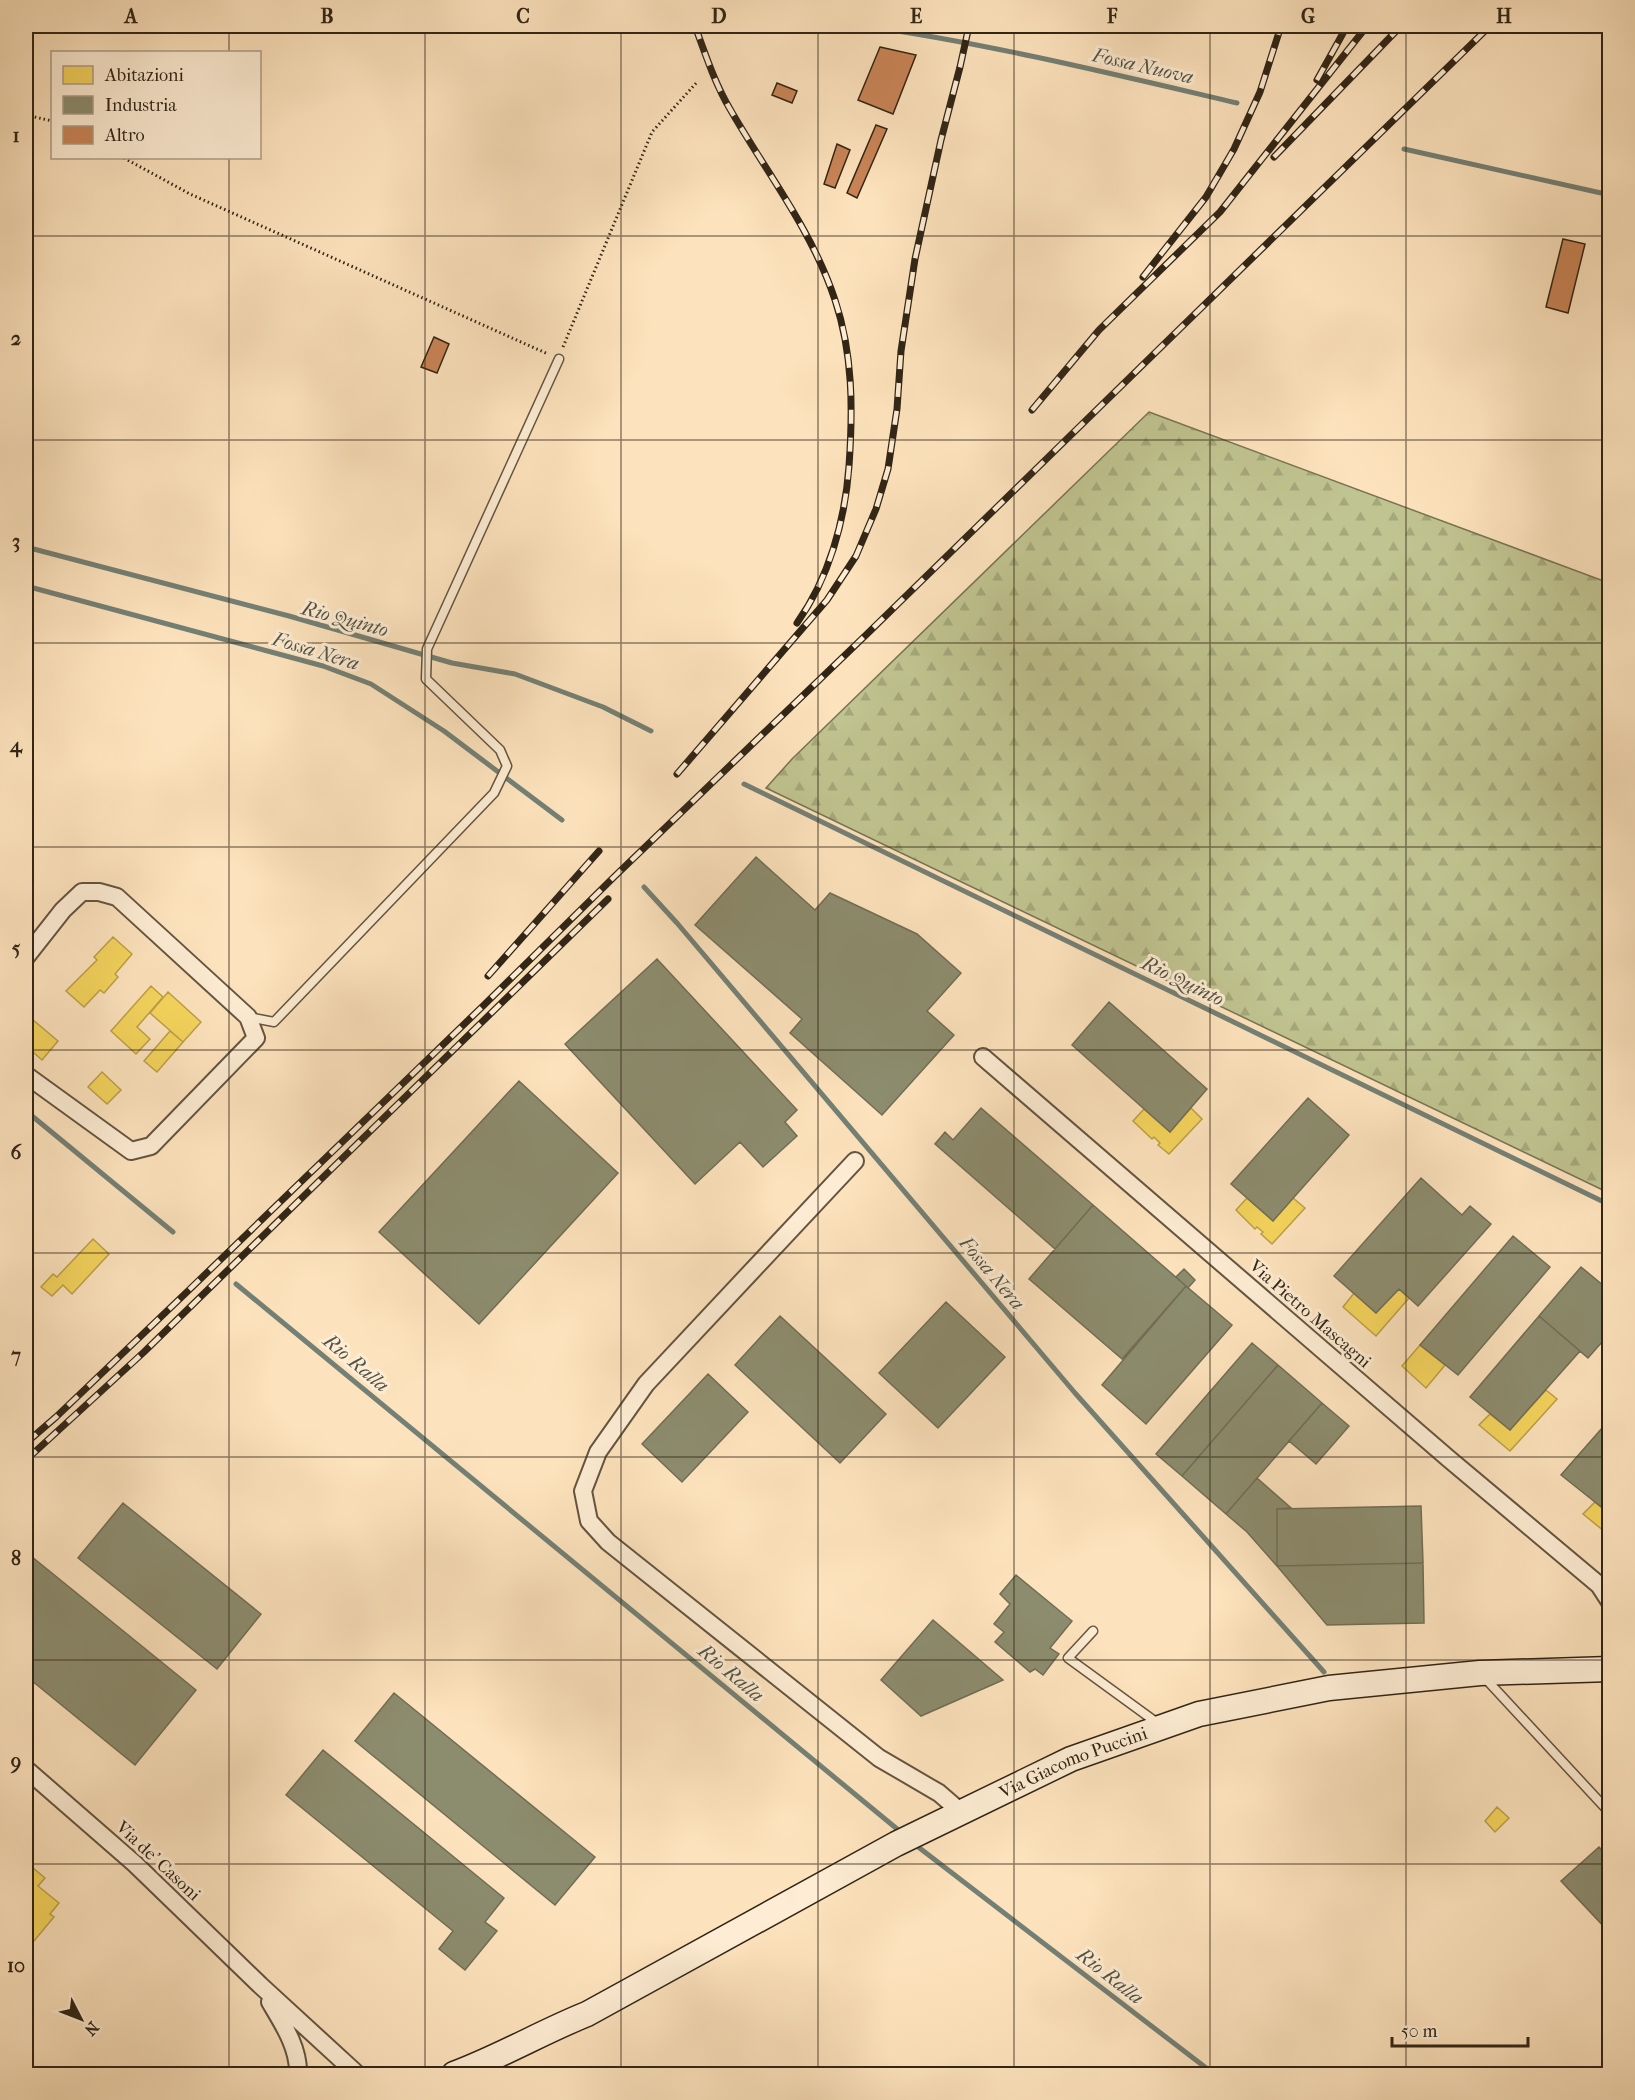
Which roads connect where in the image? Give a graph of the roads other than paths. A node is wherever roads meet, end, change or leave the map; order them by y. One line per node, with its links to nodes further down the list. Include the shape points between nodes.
1 (559, 359): 3 (lane, via 427,649 426,679 500,750 507,766 494,793 274,1022)
2 (26, 957): 3 (street, via 82,892 99,892 117,897)
3 (248, 1017): 5 (street, via 256,1038 151,1146 131,1151)
4 (983, 1057): 7 (street, Via Pietro Mascagni, via 1599,1585)
5 (26, 1075)
6 (855, 1161): 13 (street, via 646,1384 598,1452 583,1491 589,1521 608,1542 879,1758 939,1793)
7 (1610, 1602)
8 (1094, 1631): 11 (lane, via 1068,1658)
9 (1610, 1669): 10 (main road, Via Giacomo Puccini)
10 (1480, 1673): 11 (main road, Via Giacomo Puccini, via 1329,1688 1199,1714); 14 (lane)
11 (1163, 1726): 13 (main road, Via Giacomo Puccini, via 1071,1759)
12 (26, 1769): 15 (street, Via de' Casoni, via 135,1864)
13 (961, 1812): 16 (main road, Via Giacomo Puccini)
14 (1610, 1813)
15 (260, 1985): 17 (street, Via de' Casoni, via 294,2050); 18 (street, Via de' Casoni)
16 (586, 2014): 19 (main road, Via Giacomo Puccini); 20 (main road, Via Giacomo Puccini)
17 (298, 2074)
18 (357, 2074)
19 (454, 2074)
20 (489, 2074)

